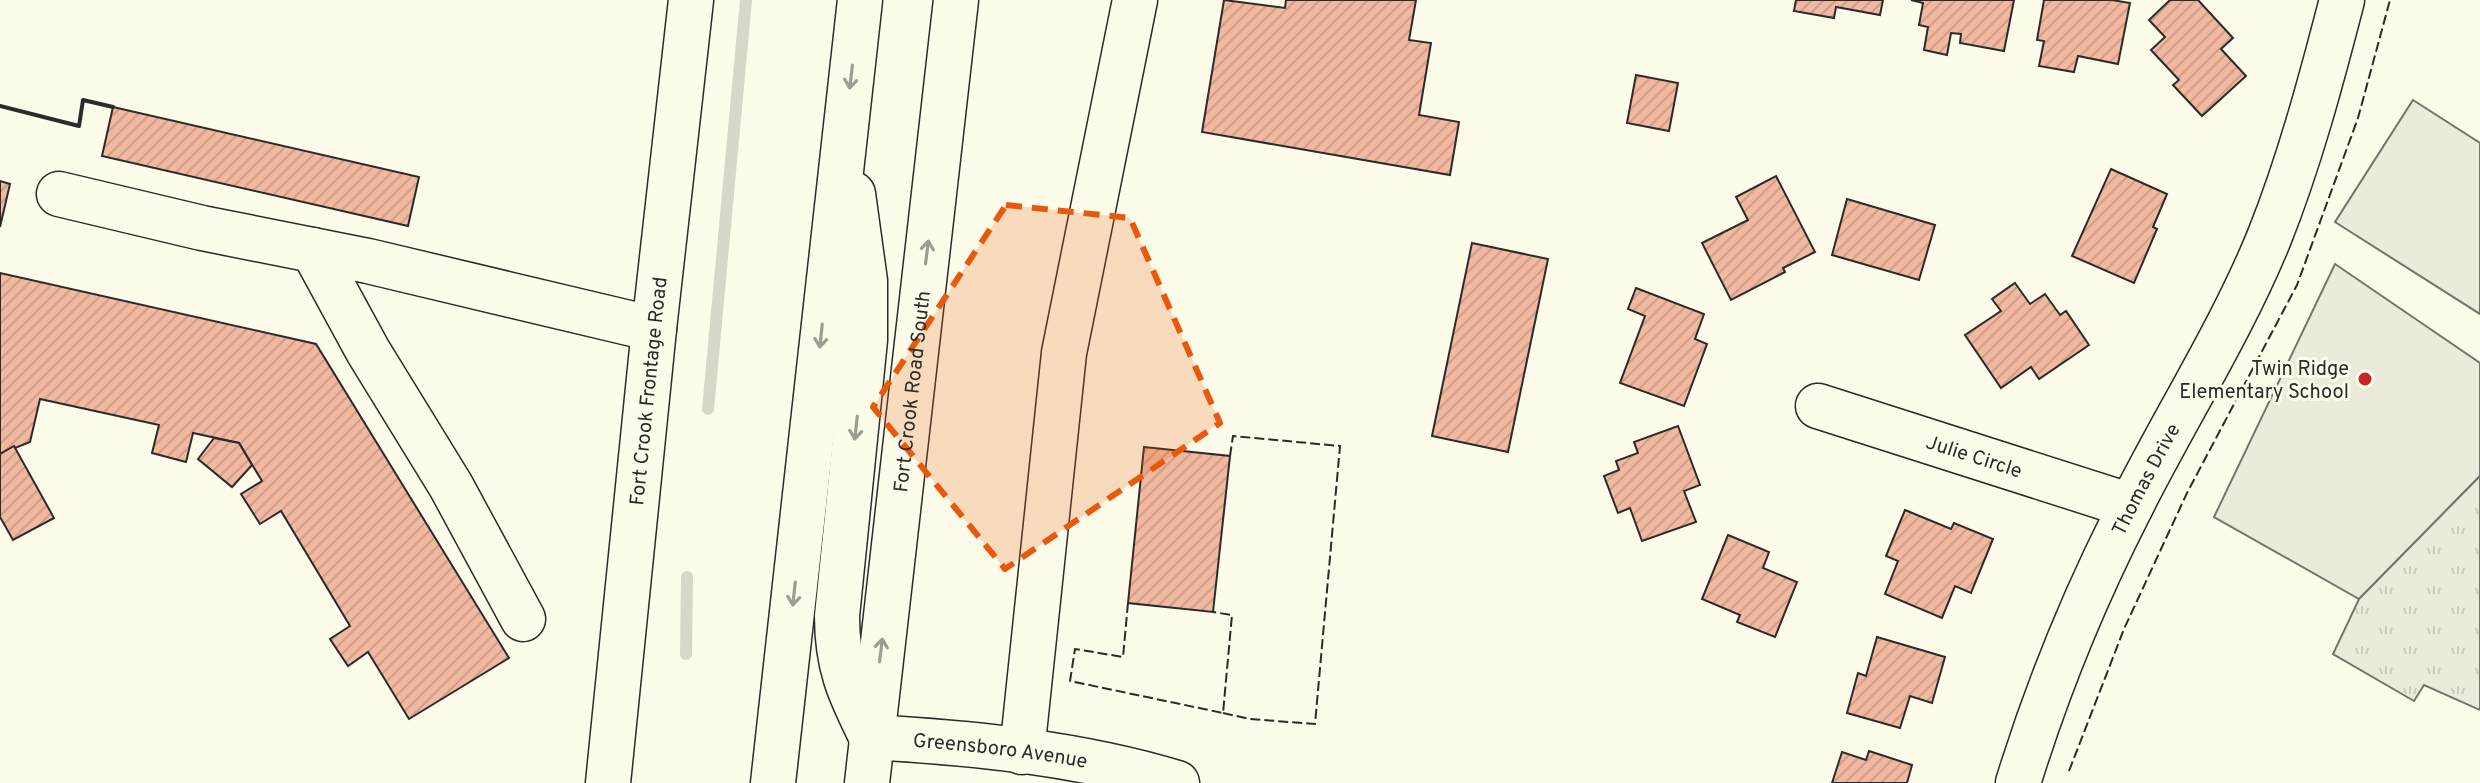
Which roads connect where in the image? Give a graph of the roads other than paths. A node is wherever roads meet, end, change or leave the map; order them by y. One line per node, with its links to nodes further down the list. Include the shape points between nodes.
1 (691, 0): 9 (street, Fort Crook Frontage Road)
2 (860, 0): 6 (street, one-way to 6)
3 (956, 0): 13 (street, Fort Crook Road South, one-way to 3)
4 (1135, 0): 14 (street, via 1064,353)
5 (2342, 0): 11 (street, Thomas Drive, via 2306,139 2268,240)
6 (845, 128): 13 (street, one-way to 13, via 865,281 865,340 837,641 840,668); 16 (street, one-way to 16)
7 (59, 194): 8 (street)
8 (313, 250): 9 (street); 12 (street)
9 (654, 329): 15 (street, Fort Crook Frontage Road)
10 (1818, 406): 11 (street, Julie Circle)
11 (2131, 506): 19 (street, Thomas Drive, via 2097,575)
12 (523, 619)
13 (871, 737): 14 (street, Greensboro Avenue); 17 (street, Fort Crook Road South)
14 (1022, 752): 18 (street, Greensboro Avenue)
15 (608, 783)
16 (773, 783)
17 (867, 783)
18 (1177, 783)
19 (2018, 783)

